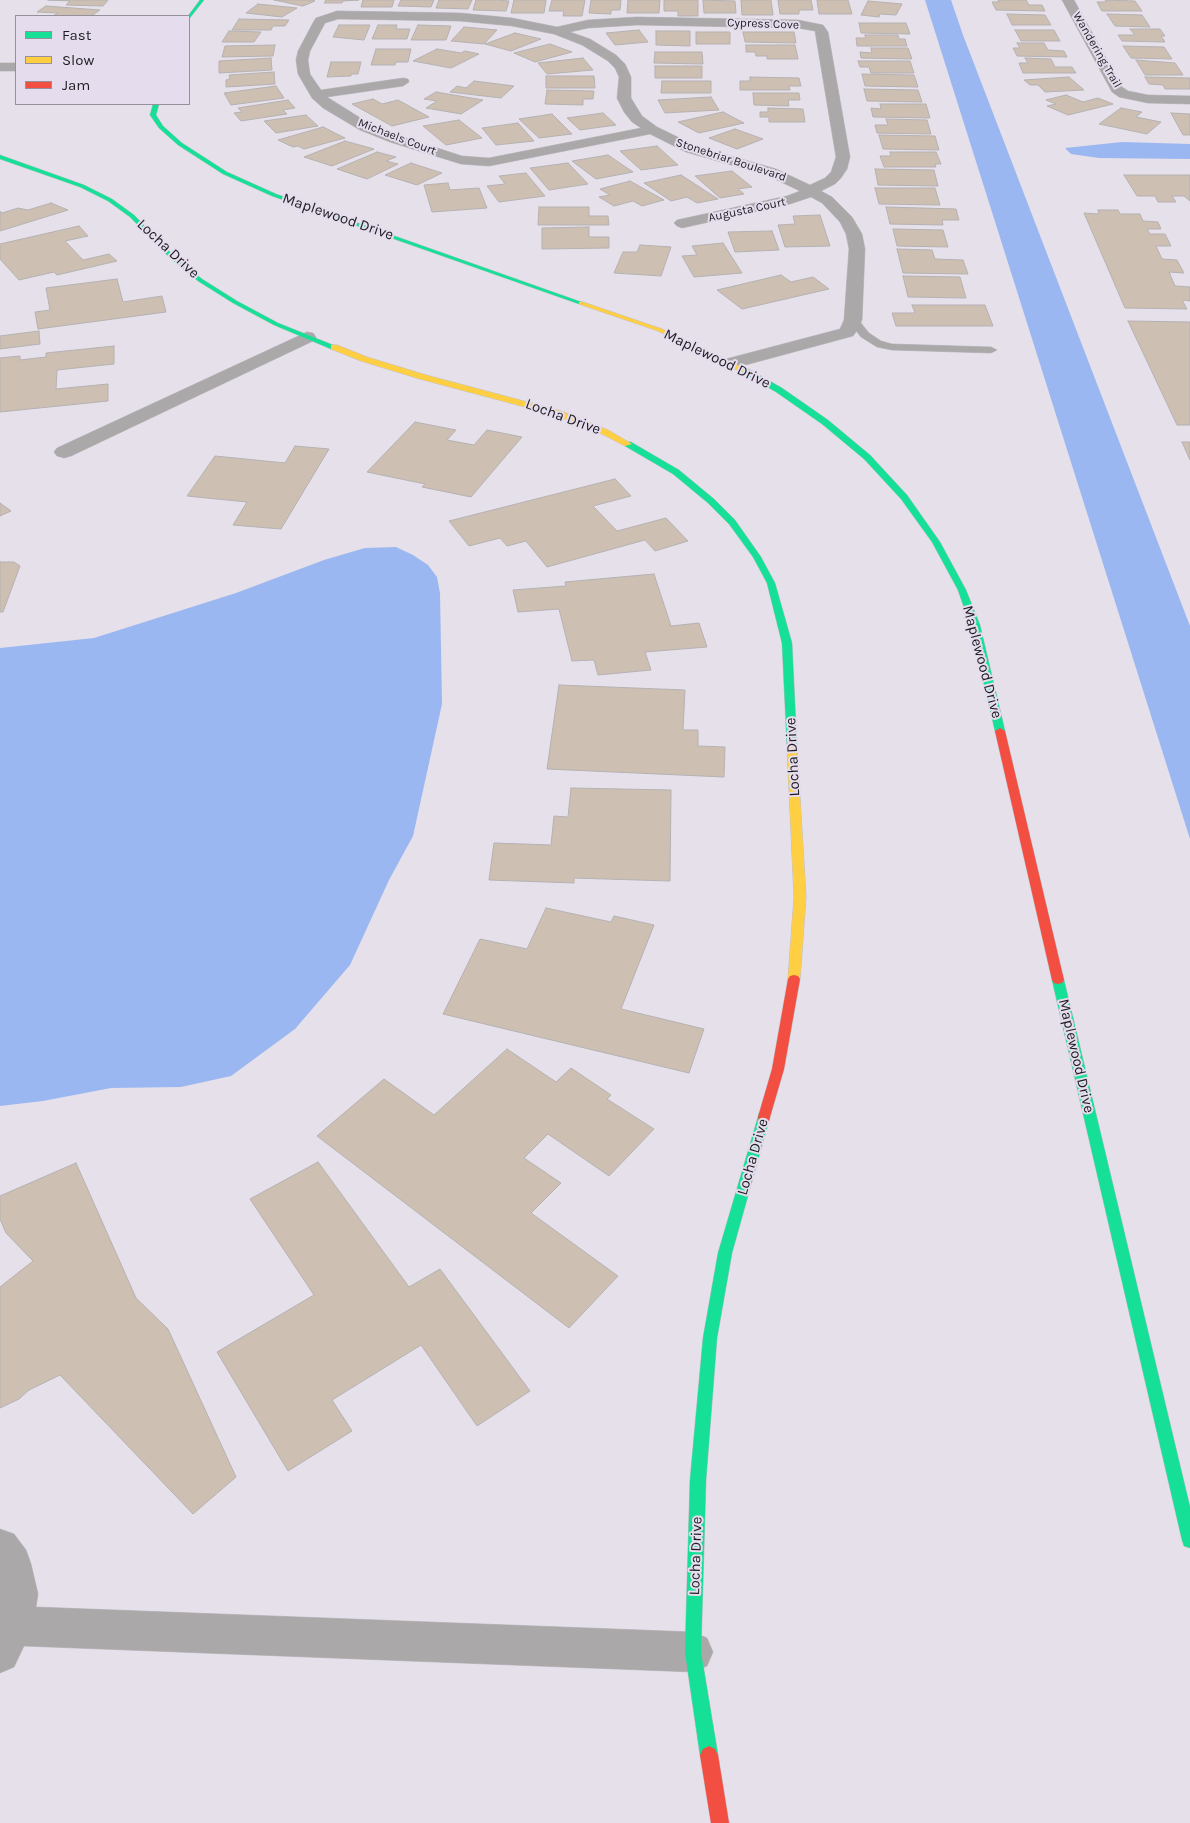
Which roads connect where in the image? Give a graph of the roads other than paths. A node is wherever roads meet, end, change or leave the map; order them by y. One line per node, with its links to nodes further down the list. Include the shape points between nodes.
1 (202, 0): 3 (street)
2 (1068, 0): 9 (street, Wandering Trail, via 1117,89 1148,99)
3 (190, 17)
4 (556, 31): 8 (street, Michaels Court, via 512,22 460,17 349,15 326,18 320,21 302,60 304,74); 11 (street, Stonebriar Boulevard, via 586,42 621,67 625,77 624,98 629,109); 13 (street, Cypress Cove, via 624,21 798,24 819,28 843,157 836,175)
5 (0, 67): 6 (street)
6 (15, 67)
7 (403, 82): 8 (street)
8 (317, 95): 11 (street, Michaels Court, via 365,127 474,162 489,162)
9 (1190, 100)
10 (156, 105): 18 (street, Maplewood Drive, via 153,115 180,144 225,173 274,195 660,330)
11 (652, 130): 13 (street, Stonebriar Boulevard, via 679,144 771,172)
12 (0, 156): 16 (street, Locha Drive, via 82,186 110,200 132,216 200,280 235,302)
13 (811, 190): 14 (street, Augusta Court, via 803,196 776,204); 15 (street, Stonebriar Boulevard, via 835,207 854,234 857,249)
14 (682, 224)
15 (853, 320): 17 (lane, via 877,344); 18 (street, via 847,332)
16 (307, 337): 19 (street); 23 (street, Locha Drive, via 364,359 558,414 605,432 649,455 676,472 732,522 771,583 781,614 787,643 800,897 794,980 778,1070 725,1253 710,1338 698,1480)
17 (991, 350)
18 (732, 363): 20 (street, Maplewood Drive, via 825,422 867,457 904,497 931,534 962,590 975,625)
19 (64, 452)
20 (1190, 1540)
21 (0, 1548): 22 (street, via 12,1564 18,1594)
22 (6, 1639): 23 (street)
23 (693, 1652): 24 (street, Locha Drive)
24 (720, 1823)

